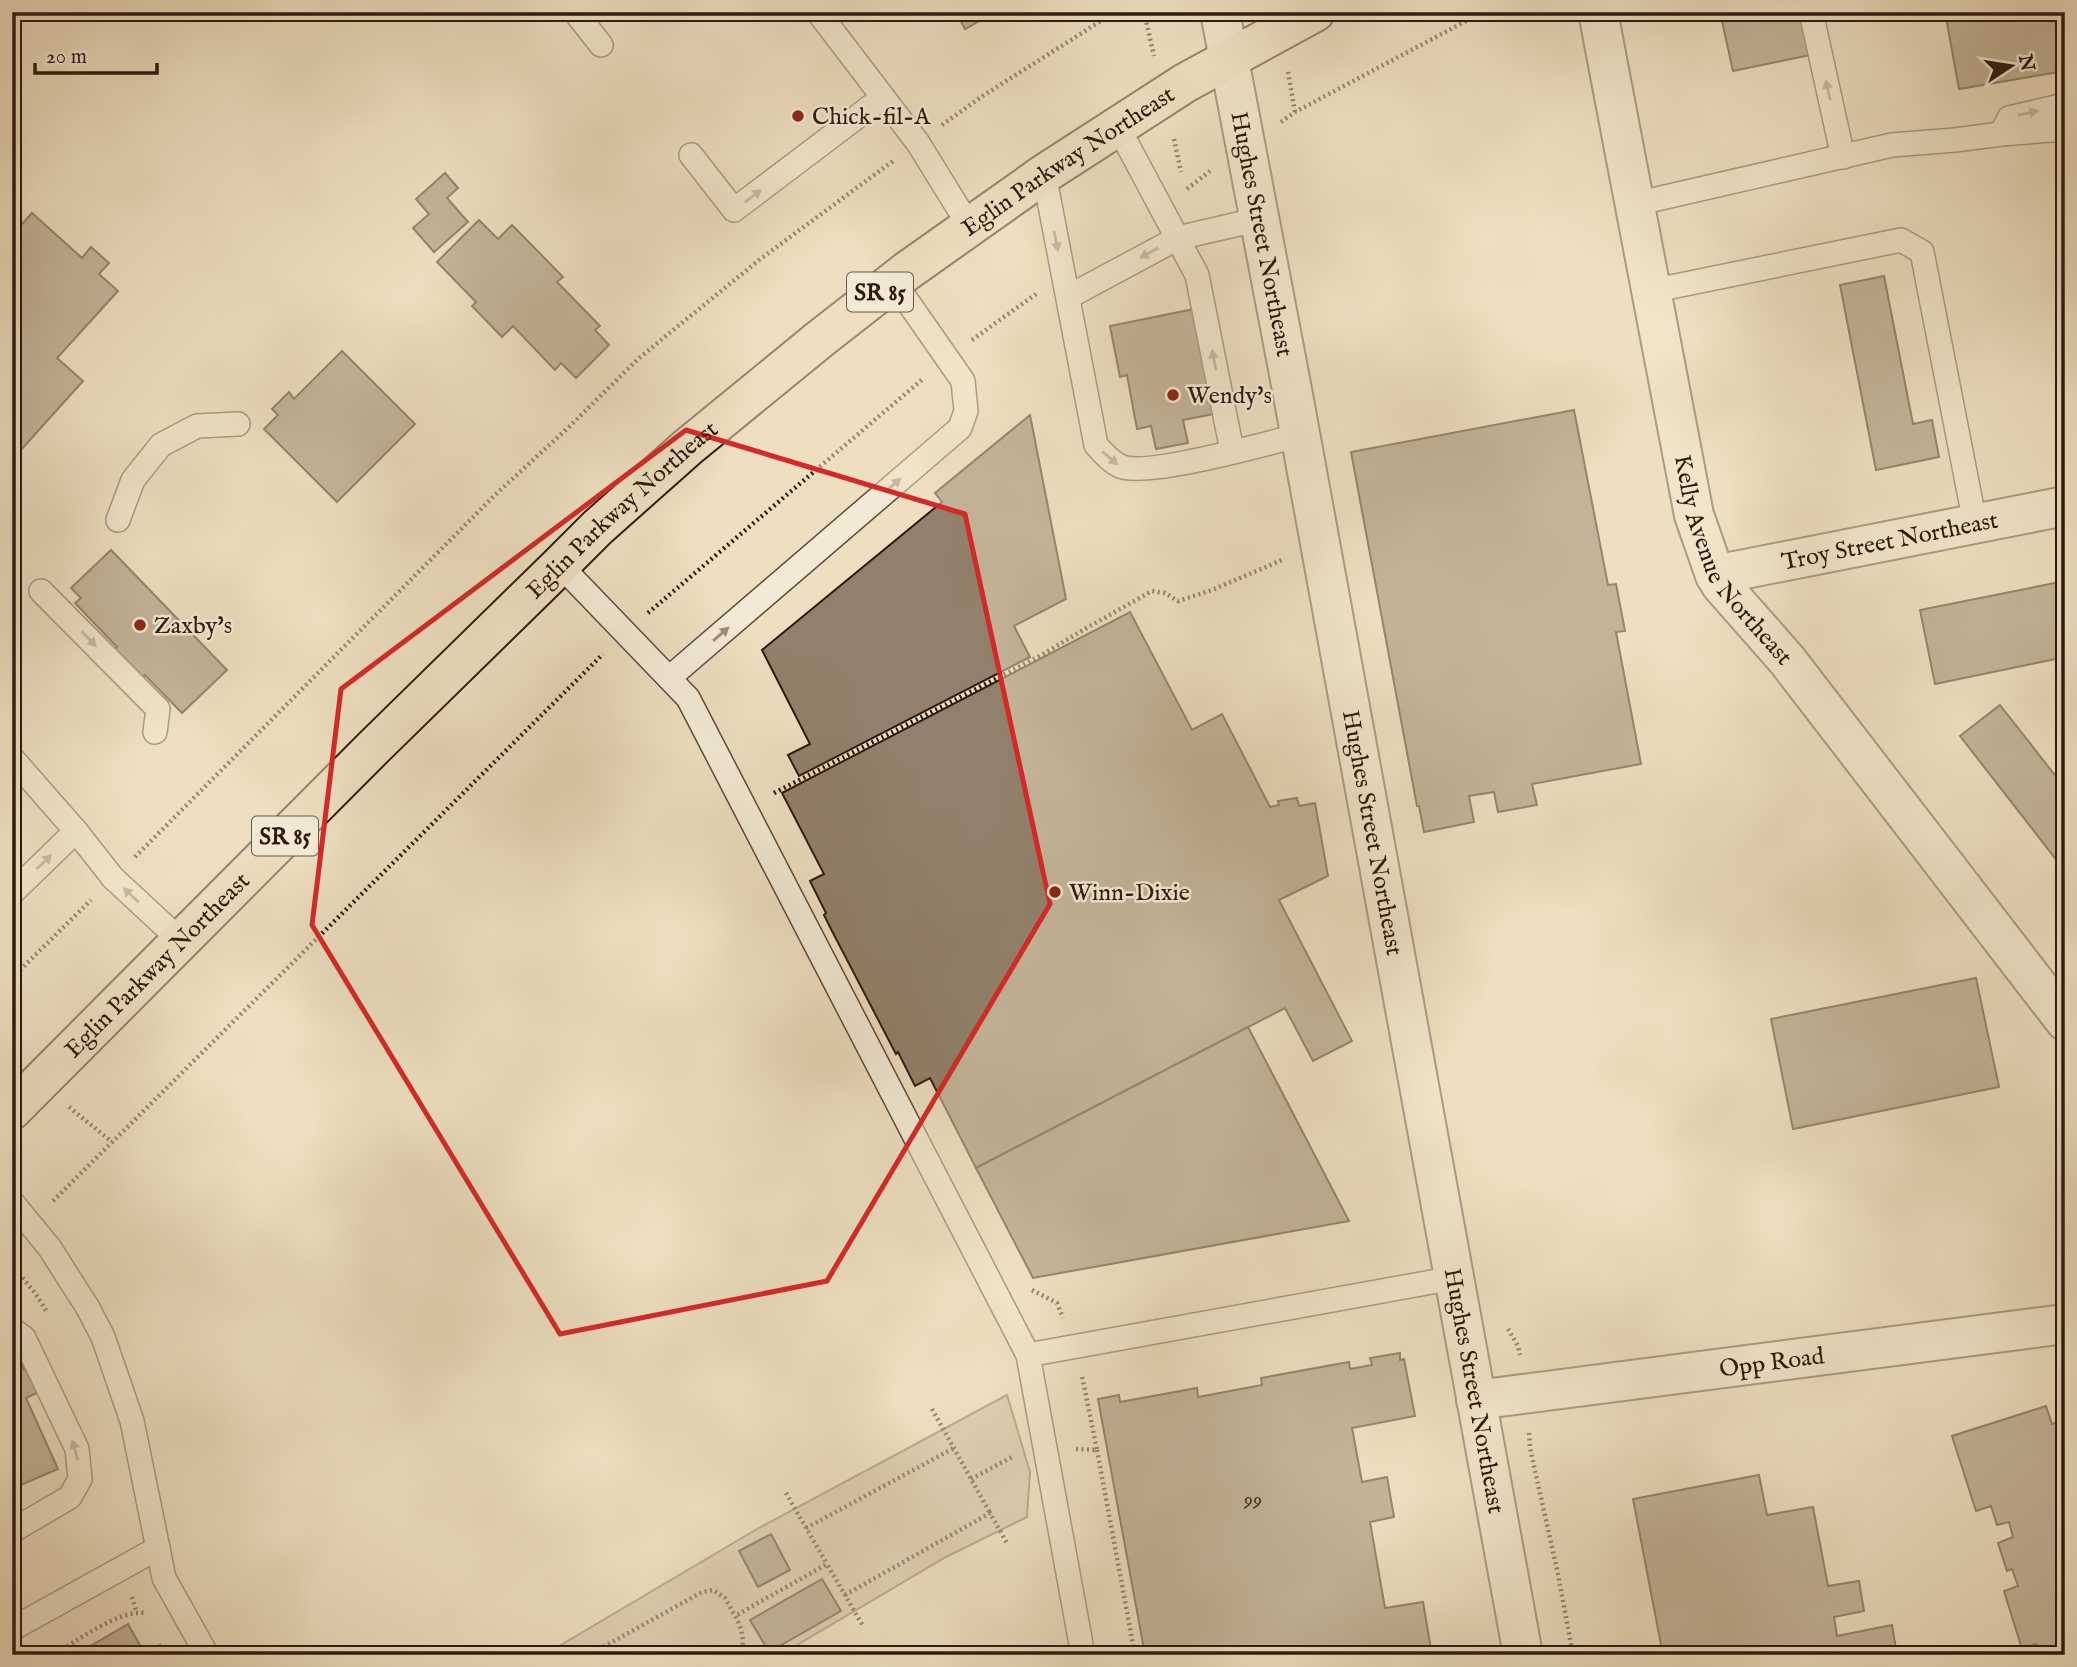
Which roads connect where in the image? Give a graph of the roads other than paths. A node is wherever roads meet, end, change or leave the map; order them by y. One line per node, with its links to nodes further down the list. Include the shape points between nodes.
1 (575, 12): 7 (lane)
2 (818, 12): 9 (lane)
3 (1220, 12): 8 (street, Hughes Street Northeast)
4 (1315, 12): 8 (highway, Eglin Parkway Northeast / SR 85)
5 (1598, 12): 17 (street, Kelly Avenue Northeast)
6 (1811, 12): 15 (lane, one-way to 6)
7 (601, 45)
8 (1228, 58): 11 (highway, Eglin Parkway Northeast / SR 85); 18 (street, Hughes Street Northeast)
9 (882, 98): 14 (lane, one-way to 9, via 734,210); 19 (lane, via 918,143)
10 (2065, 105): 13 (lane, one-way to 10, via 2009,118)
11 (1118, 127): 16 (highway, Eglin Parkway Northeast / SR 85); 20 (lane)
12 (2065, 129): 13 (lane)
13 (2001, 134): 15 (lane, via 1892,145)
14 (691, 156)
15 (1843, 157): 17 (lane)
16 (1044, 174): 19 (highway, Eglin Parkway Northeast / SR 85); 22 (lane, one-way to 22)
17 (1635, 204): 23 (street, Kelly Avenue Northeast)
18 (1260, 219): 20 (lane); 25 (street, Hughes Street Northeast)
19 (970, 227): 21 (highway, Eglin Parkway Northeast / SR 85)
20 (1178, 238): 22 (lane, one-way to 22); 26 (lane, one-way to 20, via 1197,275)
21 (894, 282): 30 (highway, Eglin Parkway Northeast / SR 85, via 688,447); 33 (lane, one-way to 21, via 960,428 966,411 963,381)
22 (1065, 285): 26 (lane, one-way to 26, via 1096,445 1104,453 1121,467 1148,468)
23 (1651, 291): 29 (lane, via 1901,240 1922,252); 31 (street, Kelly Avenue Northeast, via 1694,515)
24 (238, 424): 28 (lane, via 197,426 161,445 133,480)
25 (1300, 435): 26 (lane); 42 (street, Hughes Street Northeast)
26 (1232, 451)
27 (2065, 506): 29 (street, Troy Street Northeast)
28 (118, 520)
29 (1975, 523): 31 (street, Troy Street Northeast)
30 (560, 565): 33 (lane); 38 (highway, Eglin Parkway Northeast / SR 85)
31 (1715, 575): 39 (street, Kelly Avenue Northeast, via 1787,660)
32 (41, 591): 34 (lane, one-way to 34, via 158,709)
33 (669, 678): 45 (lane, via 688,698)
34 (155, 732)
35 (12, 758): 36 (lane)
36 (76, 831): 37 (lane, one-way to 36); 38 (lane, one-way to 36, via 113,878)
37 (12, 893)
38 (181, 941): 40 (highway, Eglin Parkway Northeast / SR 85)
39 (2065, 1021)
40 (12, 1110)
41 (12, 1202): 48 (lane, via 49,1247 103,1337 132,1422)
42 (1454, 1278): 45 (lane); 46 (street, Hughes Street Northeast)
43 (2065, 1324): 46 (street, Opp Road)
44 (12, 1329): 47 (lane, one-way to 44, via 70,1497 80,1479 77,1449 24,1338)
45 (1028, 1355): 51 (lane)
46 (1476, 1400): 52 (street, Hughes Street Northeast)
47 (12, 1531)
48 (158, 1548): 49 (lane); 50 (lane, via 164,1578)
49 (12, 1629)
50 (207, 1655)
51 (1083, 1655)
52 (1523, 1655)

